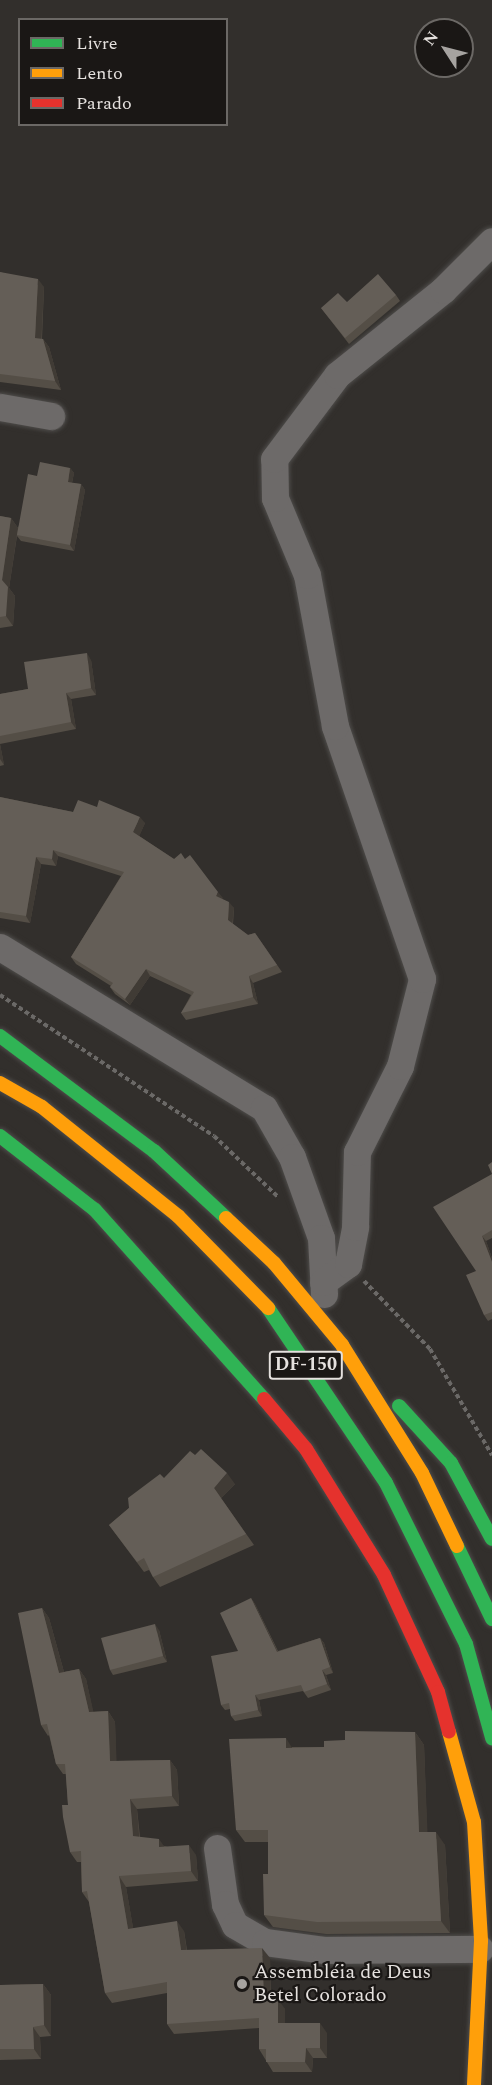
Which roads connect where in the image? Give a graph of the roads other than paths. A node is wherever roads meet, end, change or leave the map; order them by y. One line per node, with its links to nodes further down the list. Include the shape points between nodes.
1 (492, 241): 8 (street, via 443,290 337,375 274,459 275,498 307,575 335,726 422,979 400,1066 357,1152 356,1227 348,1264)
2 (0, 407): 3 (street)
3 (51, 416)
4 (0, 947): 8 (street, via 264,1108 292,1157 321,1238)
5 (0, 1036): 9 (main road, DF-150, via 23,1048 154,1151 274,1263)
6 (0, 1083): 12 (main road, DF-150, via 42,1107 178,1216 267,1306 386,1483 466,1644)
7 (0, 1136): 14 (main road, via 95,1210 222,1347 306,1449 384,1575 438,1692 474,1822)
8 (323, 1282): 9 (street)
9 (333, 1335): 10 (main road, via 451,1463); 11 (main road, DF-150, via 422,1473)
10 (492, 1539)
11 (492, 1619)
12 (492, 1738)
13 (217, 1848): 14 (street, via 225,1904 235,1924 265,1942 325,1950)
14 (480, 1949): 15 (main road)
15 (474, 2085)

